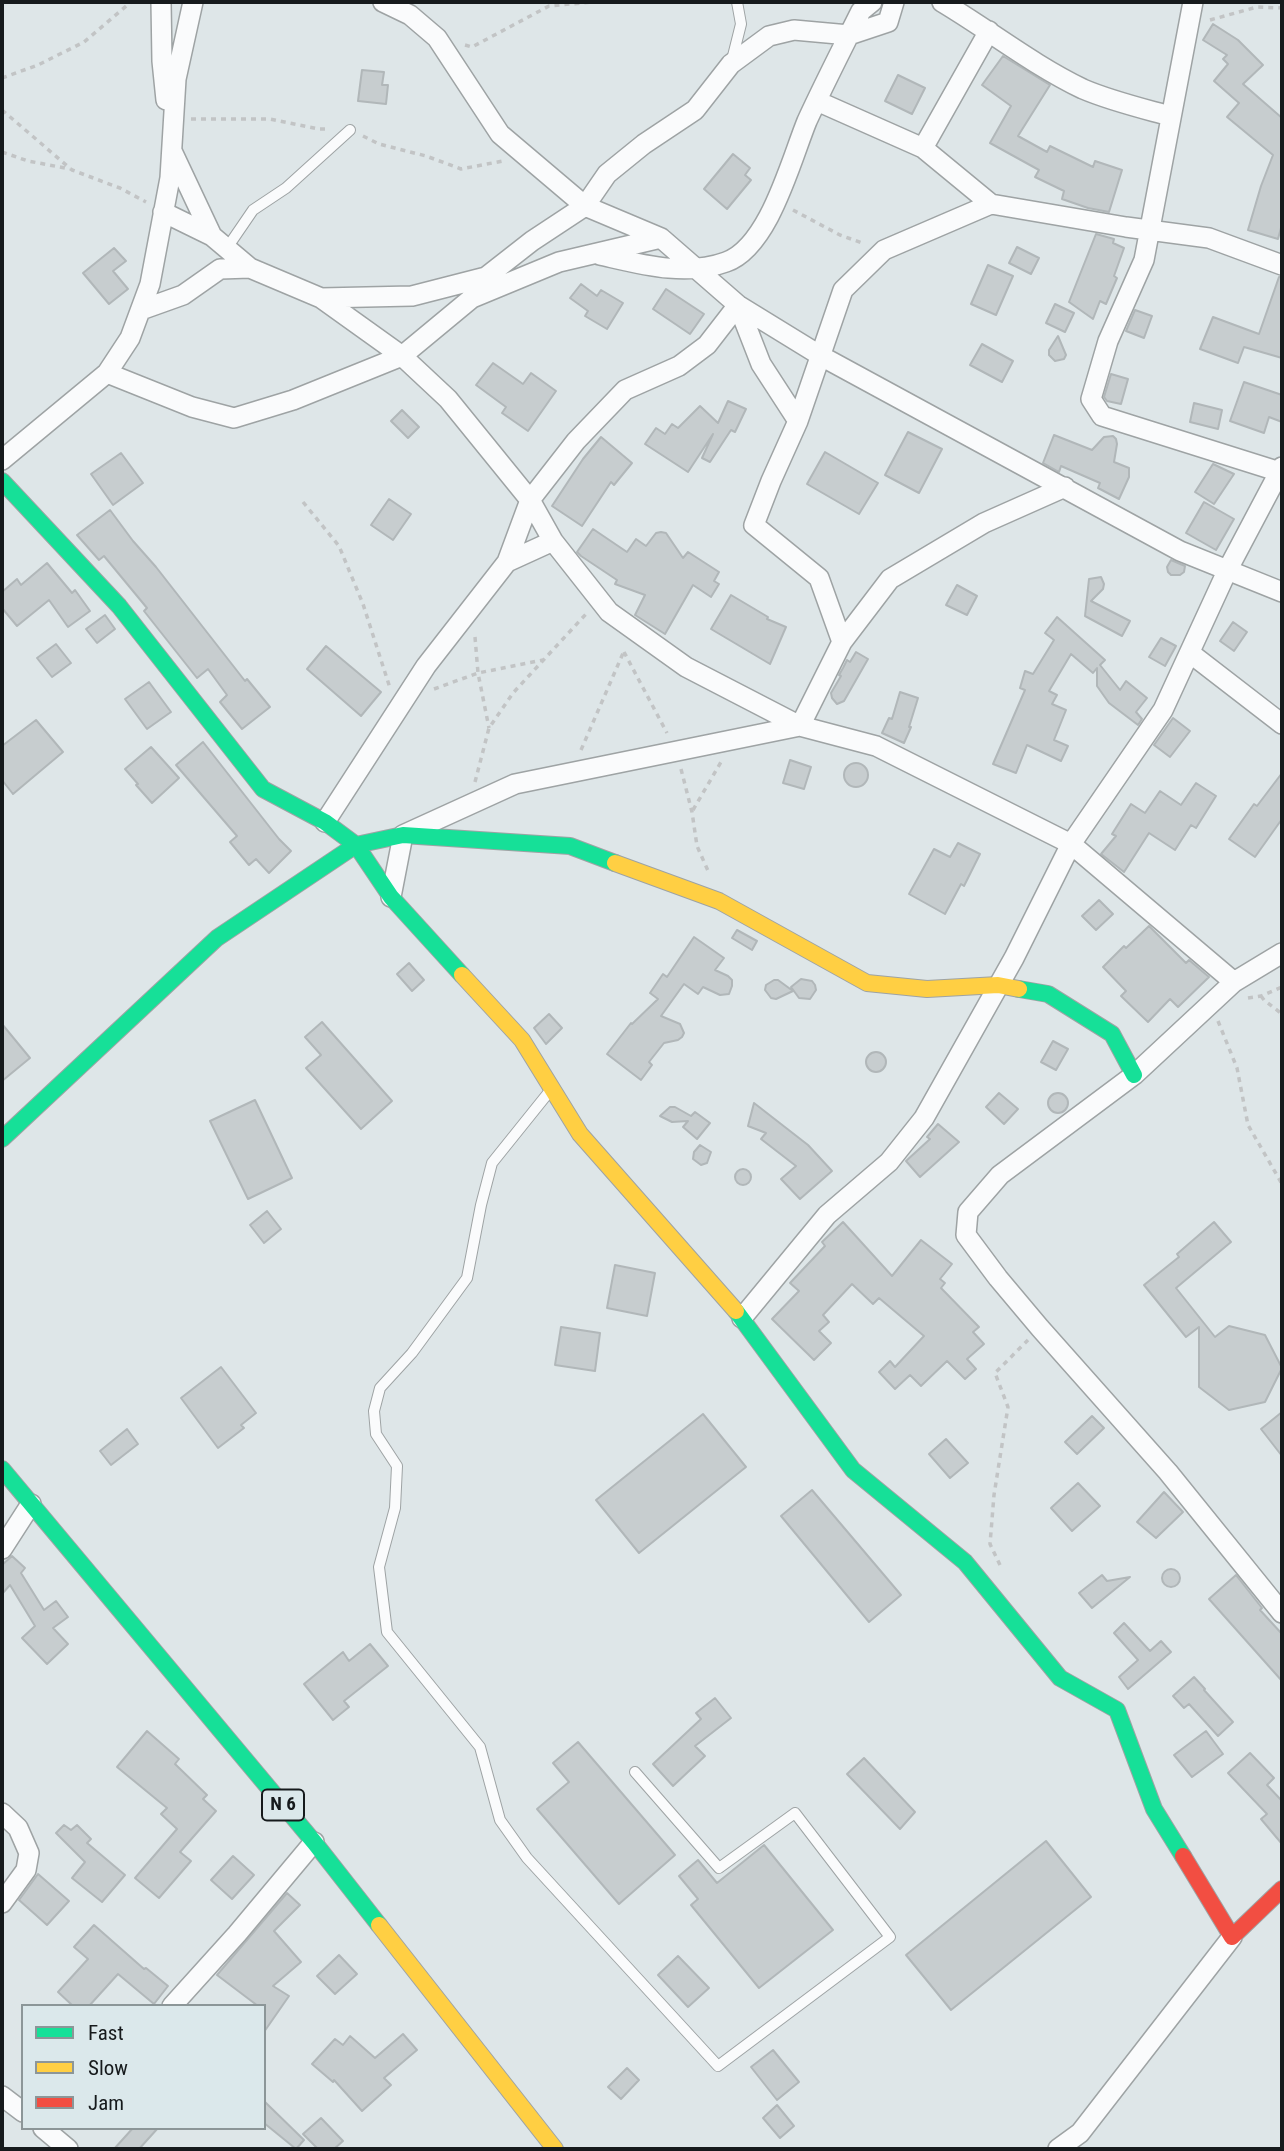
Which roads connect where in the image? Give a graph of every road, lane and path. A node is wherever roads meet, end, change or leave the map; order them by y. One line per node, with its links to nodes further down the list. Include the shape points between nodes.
1 (131, 2): 16 (path, via 84,41)
2 (161, 2): 22 (street)
3 (193, 2): 22 (street, via 176,79)
4 (383, 2): 14 (street, via 410,15)
5 (592, 2): 14 (path, via 549,6 472,47)
6 (737, 2): 15 (lane, via 741,24)
7 (872, 2): 13 (street, via 861,10)
8 (894, 2): 13 (street, via 888,22)
9 (942, 2): 12 (street)
10 (1190, 6): 11 (path, via 1211,20 1256,7); 19 (street)
11 (1282, 8)
12 (989, 31): 19 (street, via 1082,88); 21 (street)
13 (849, 35): 15 (street, via 794,30 769,36); 17 (street)
14 (437, 38): 27 (street, via 500,134)
15 (731, 64): 27 (street, via 695,110 607,174)
16 (2, 78)
17 (817, 101): 21 (street); 25 (street)
18 (2, 110): 24 (path)
19 (1170, 116): 29 (street)
20 (351, 130): 31 (lane)
21 (923, 148): 26 (street)
22 (172, 149): 28 (street); 31 (street)
23 (2, 152): 24 (path)
24 (72, 170): 28 (path, via 120,188)
25 (777, 201): 32 (path, via 840,235); 36 (street, via 749,247 728,262)
26 (991, 204): 29 (street); 32 (street)
27 (585, 206): 30 (street); 37 (street, via 486,278 412,296)
28 (163, 212): 31 (street); 39 (street)
29 (1150, 230): 34 (street, via 1209,238); 45 (street, via 1144,260 1108,341 1091,399 1102,416)
30 (661, 238): 33 (street); 36 (street)
31 (219, 242): 35 (street)
32 (884, 250): 41 (street, via 843,290)
33 (595, 254): 36 (street, via 653,267); 40 (street, via 559,262 472,298)
34 (1282, 265)
35 (250, 268): 37 (street); 39 (street, via 220,269 183,295)
36 (695, 268): 38 (street)
37 (321, 299): 40 (street)
38 (738, 305): 41 (street); 43 (street, via 761,364); 48 (street, via 707,345 679,366 625,390 576,441)
39 (141, 310): 42 (street, via 130,338)
40 (402, 356): 42 (street, via 293,400 234,418 192,407); 48 (street, via 448,399)
41 (821, 356): 43 (street); 47 (street)
42 (107, 373): 44 (street)
43 (798, 421): 57 (street, via 754,525 819,578)
44 (2, 460)
45 (1281, 470): 52 (street)
46 (2, 481): 72 (street, via 119,606 263,789)
47 (1065, 487): 52 (street, via 1180,551); 57 (street, via 984,523 890,579)
48 (530, 500): 50 (street); 51 (street)
49 (303, 502): 63 (path, via 339,546)
50 (554, 541): 51 (street); 54 (street)
51 (507, 562): 55 (street)
52 (1228, 569): 53 (street); 59 (street)
53 (1282, 593)
54 (599, 599): 56 (street); 60 (path)
55 (472, 607): 61 (path); 63 (street)
56 (633, 630): 58 (path); 65 (street, via 686,667)
57 (842, 642): 65 (street)
58 (624, 652): 68 (path); 69 (path)
59 (1190, 653): 64 (street); 74 (street, via 1163,710)
60 (543, 660): 61 (path); 66 (path)
61 (478, 673): 62 (path); 66 (path)
62 (430, 690)
63 (397, 711): 72 (street)
64 (1282, 724)
65 (800, 726): 67 (street); 74 (street, via 876,746)
66 (489, 728): 70 (path)
67 (738, 738): 68 (street); 71 (path)
68 (676, 750): 69 (street); 71 (path)
69 (571, 772): 70 (street, via 515,784)
70 (469, 805): 73 (street)
71 (692, 812): 77 (path, via 697,846)
72 (325, 821): 75 (street)
73 (403, 835): 75 (street); 76 (street); 77 (street, via 570,846)
74 (1071, 844): 79 (street); 80 (street)
75 (356, 845): 76 (street); 87 (street, via 218,938)
76 (391, 897): 86 (street, via 522,1040)
77 (719, 901): 80 (street, via 867,983 928,989)
78 (1282, 953): 79 (street)
79 (1234, 982): 83 (street)
80 (999, 985): 85 (street, via 1048,994 1112,1034); 89 (street, via 924,1118 889,1162 827,1215)
81 (1282, 987): 82 (path)
82 (1261, 996): 83 (path); 84 (path)
83 (1210, 1003): 85 (street); 88 (path, via 1237,1068 1248,1125)
84 (1282, 1014)
85 (1134, 1075): 90 (street, via 1000,1175 968,1212 966,1235)
86 (552, 1088): 89 (street, via 580,1134); 96 (lane, via 492,1163 467,1278 380,1388 374,1411 376,1434 397,1466 395,1508 379,1567 387,1632 480,1747 500,1820 527,1858 718,2066 890,1937 795,1813 719,1868)
87 (2, 1139)
88 (1282, 1184)
89 (742, 1318): 101 (street, via 853,1470 965,1562 1060,1678 1117,1710 1154,1810)
90 (1040, 1328): 94 (path, via 995,1373 1008,1407 990,1544); 95 (street, via 1168,1472)
91 (2, 1469): 92 (street, N 6)
92 (31, 1504): 93 (street); 98 (street, N 6)
93 (2, 1549)
94 (1003, 1576)
95 (1282, 1613)
96 (635, 1772)
97 (2, 1814): 100 (street, via 18,1828 29,1853 26,1870)
98 (314, 1842): 102 (street); 105 (street, N 6)
99 (1282, 1889): 101 (street)
100 (2, 1903)
101 (1232, 1937): 106 (street, via 1080,2133)
102 (174, 2004)
103 (2, 2096): 104 (street)
104 (21, 2110)
105 (555, 2149)
106 (1058, 2149)

